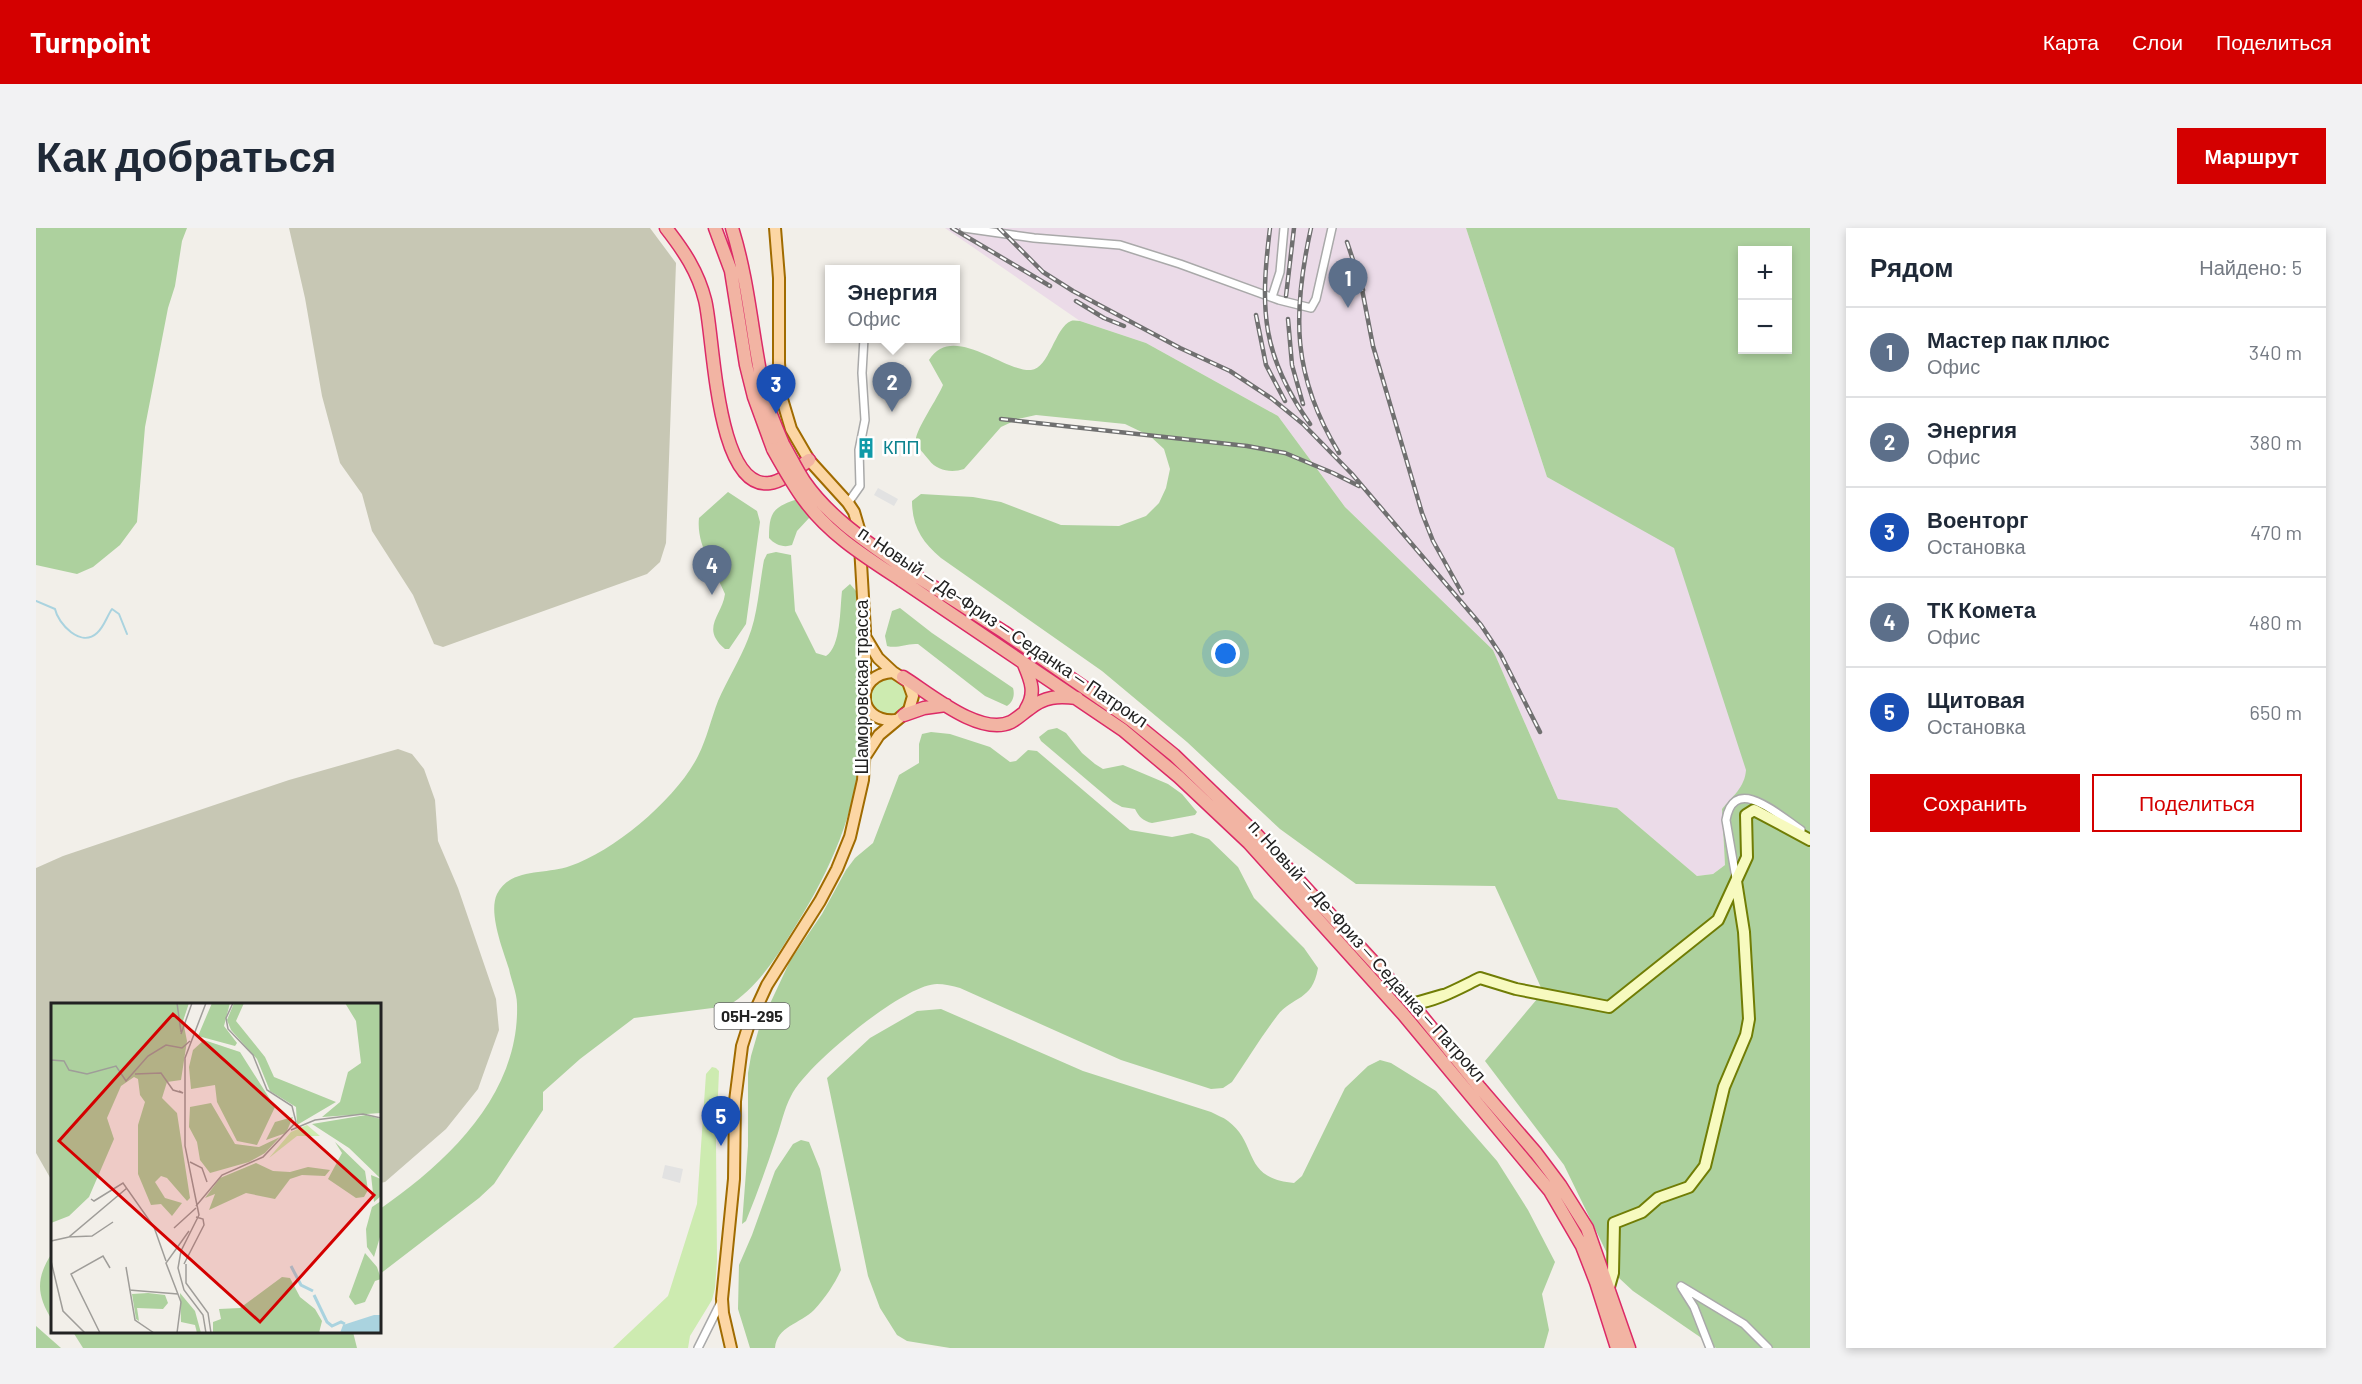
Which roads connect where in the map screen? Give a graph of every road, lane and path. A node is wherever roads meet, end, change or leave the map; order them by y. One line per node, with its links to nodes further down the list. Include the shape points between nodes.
1 (666, 228): 13 (highway, via 692,265 705,299 718,405 734,456 747,475 770,483)
2 (715, 228): 12 (highway, п. Новый — Де-Фриз — Седанка — Патрокл, via 731,272 754,397)
3 (732, 228): 9 (highway, п. Новый — Де-Фриз — Седанка — Патрокл)
4 (741, 228): 9 (highway)
5 (775, 228): 13 (main road, 05Н-295, via 782,399 791,429)
6 (964, 228): 10 (street, via 1120,245)
7 (1284, 228): 10 (street, via 1280,272)
8 (1332, 228): 10 (street, via 1311,308)
9 (739, 251): 12 (highway, п. Новый — Де-Фриз — Седанка — Патрокл)
10 (1272, 297)
11 (864, 343): 14 (street, via 865,420 859,450 860,486)
12 (778, 447): 15 (highway, п. Новый — Де-Фриз — Седанка — Патрокл, bridge, via 830,511)
13 (809, 460): 14 (main road, 05Н-295)
14 (848, 503): 16 (main road, Шаморовская трасса / 05Н-295, via 861,543)
15 (904, 575): 17 (highway, п. Новый — Де-Фриз — Седанка — Патрокл); 28 (highway, п. Новый — Де-Фриз — Седанка — Патрокл, via 1063,671 1174,755 1257,835)
16 (865, 631): 18 (main road, 05Н-295, via 874,653); 19 (main road, Шаморовская трасса / 05Н-295)
17 (1023, 662): 20 (highway, п. Новый — Де-Фриз — Седанка — Патрокл); 22 (highway, via 1033,688)
18 (898, 675): 19 (main road, via 882,673 873,678); 21 (highway); 23 (main road, 05Н-295, via 912,689 913,696)
19 (864, 697): 23 (main road, via 871,713 887,721); 24 (main road, Шаморовская трасса / 05Н-295)
20 (1078, 698): 22 (highway, via 1047,698); 33 (highway, п. Новый — Де-Фриз — Седанка — Патрокл, via 1153,754 1249,843 1491,1117 1550,1191 1576,1234)
21 (946, 705): 22 (highway, via 993,726 1012,722); 23 (highway, 05Н-295, via 924,708)
22 (1024, 713)
23 (900, 718): 24 (main road, 05Н-295, via 879,735)
24 (864, 758): 30 (main road, Шаморовская трасса / 05Н-295, via 858,807 837,870 767,985 742,1046)
25 (1810, 836): 27 (street, via 1754,800 1733,802 1726,820)
26 (1810, 840): 27 (main road, via 1754,810 1746,814 1747,857)
27 (1736, 881): 28 (main road, via 1718,921 1609,1006 1516,989 1480,978); 29 (main road, via 1744,932 1749,1019 1746,1035 1724,1087 1705,1166 1689,1187 1658,1198 1642,1212 1614,1223 1616,1276)
28 (1412, 1004): 29 (highway, п. Новый — Де-Фриз — Седанка — Патрокл, via 1560,1185 1587,1228)
29 (1609, 1287): 34 (highway, п. Новый — Де-Фриз — Седанка — Патрокл)
30 (722, 1299): 31 (street); 32 (main road, Шаморовская трасса / 05Н-295)
31 (698, 1348)
32 (731, 1348)
33 (1617, 1348)
34 (1629, 1348)
35 (1710, 1348): 36 (street, via 1681,1286 1744,1324)
36 (1768, 1348)

